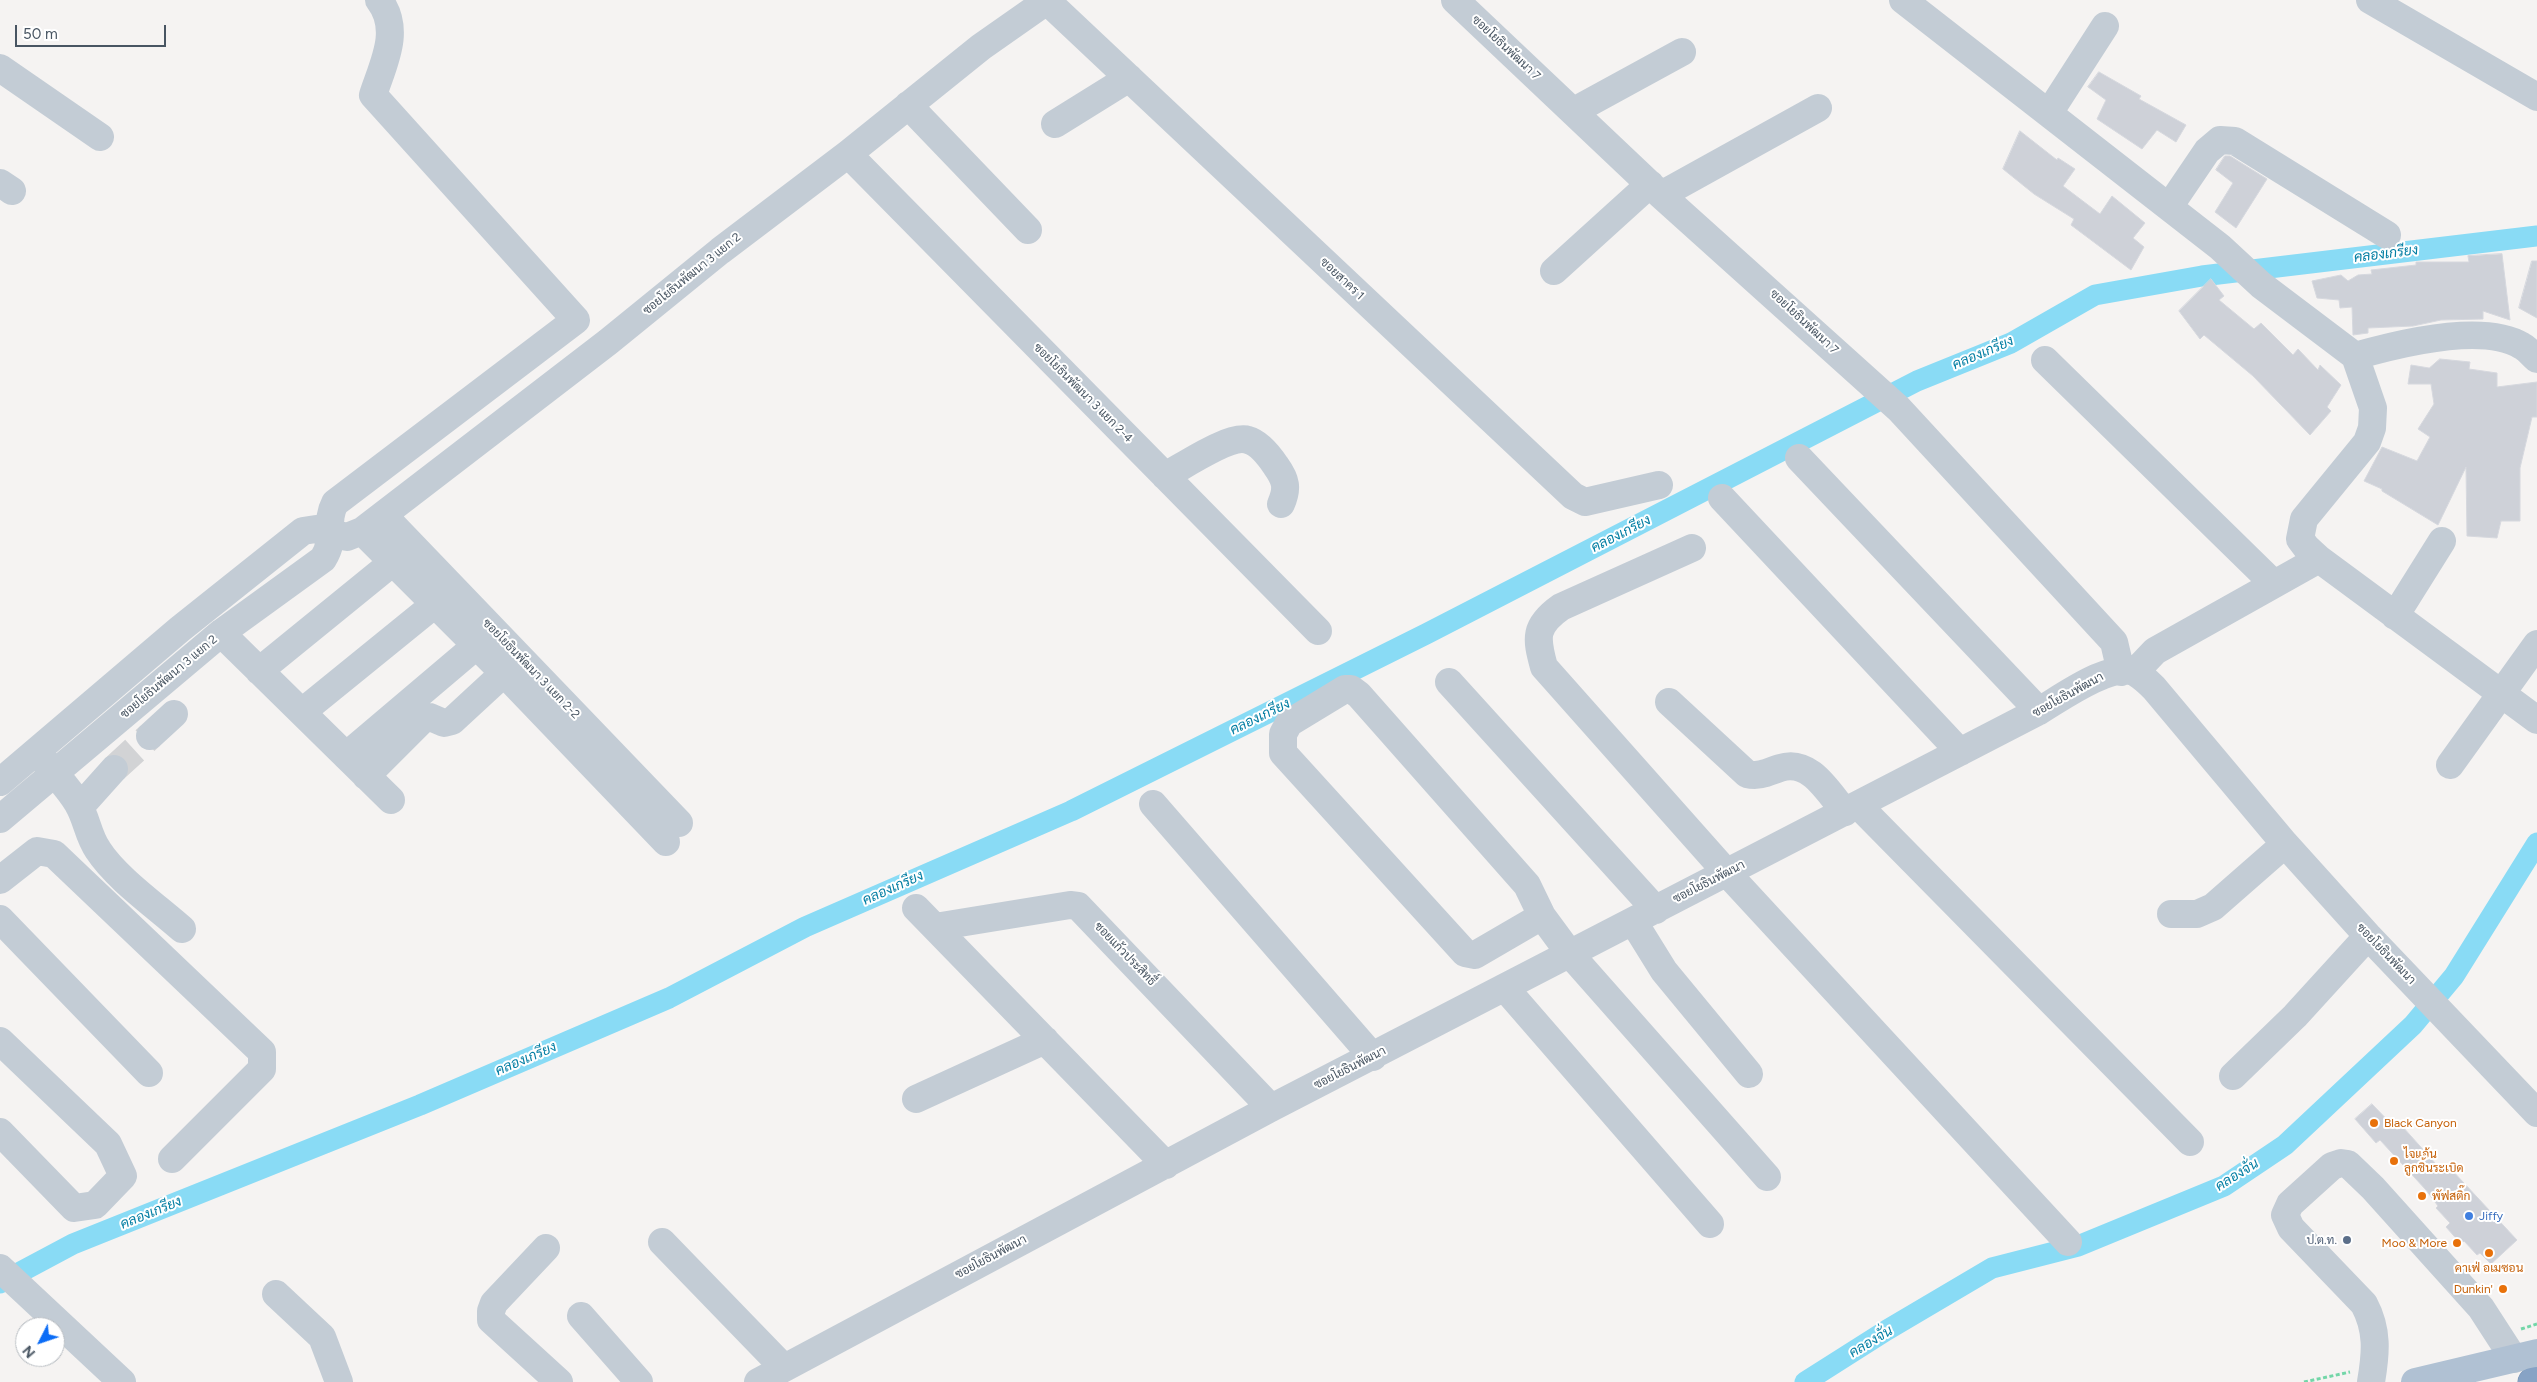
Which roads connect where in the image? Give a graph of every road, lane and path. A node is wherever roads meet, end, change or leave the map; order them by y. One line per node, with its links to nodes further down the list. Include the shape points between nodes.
1 (379, 0): 32 (street, ซอยโยธินพัฒนา 3 แยก 2, via 384,6 392,36 373,95 576,320 335,503 329,514)
2 (1454, 0): 13 (street, ซอยโยธินพัฒนา 7)
3 (1903, 0): 14 (street)
4 (2370, 0): 10 (street)
5 (1038, 3): 9 (street, ซอยสาคร 1); 11 (street, ซอยโยธินพัฒนา 3 แยก 2)
6 (2104, 26): 14 (street)
7 (1682, 52): 13 (street)
8 (0, 68): 16 (street)
9 (1129, 78): 15 (street); 28 (street, ซอยสาคร 1, via 1573,496 1585,502)
10 (2537, 97)
11 (908, 105): 17 (street, ซอยโยธินพัฒนา 3 แยก 2); 20 (street)
12 (1818, 108): 18 (street)
13 (1574, 112): 18 (street, ซอยโยธินพัฒนา 7)
14 (2049, 113): 19 (street)
15 (1055, 124)
16 (100, 138)
17 (848, 154): 27 (street, ซอยโยธินพัฒนา 3 แยก 2-4); 31 (street, ซอยโยธินพัฒนา 3 แยก 2)
18 (1655, 190): 22 (street); 45 (street, ซอยโยธินพัฒนา 7, via 1899,409 2114,642)
19 (2169, 207): 21 (street, via 2207,151 2220,140 2235,141); 23 (street, via 2261,285)
20 (1028, 230)
21 (2387, 235)
22 (1554, 272)
23 (2355, 356): 24 (street, via 2413,340 2478,336 2522,346); 35 (street, via 2373,408 2372,428 2367,442 2304,519 2300,539)
24 (2537, 359)
25 (2045, 360): 37 (street)
26 (1798, 458): 51 (street)
27 (1165, 476): 30 (street, via 1222,445 1247,439 1273,461 1284,478 1287,490); 40 (street, ซอยโยธินพัฒนา 3 แยก 2-4)
28 (1659, 485)
29 (1722, 498): 56 (street)
30 (1281, 504)
31 (372, 523): 32 (street, ซอยโยธินพัฒนา 3 แยก 2, via 347,537); 36 (street); 46 (street, ซอยโยธินพัฒนา 3 แยก 2-2, via 672,832)
32 (331, 534): 41 (street, ซอยโยธินพัฒนา 3 แยก 2, via 330,547 323,559); 55 (street, ซอยโยธินพัฒนา 3 แยก 2, via 316,529 303,531 180,629)
33 (2442, 541): 39 (street)
34 (1692, 548): 69 (street, via 1561,607 1546,618 1537,642 1544,667)
35 (2319, 559): 37 (street); 39 (street)
36 (393, 562): 38 (street); 44 (street)
37 (2274, 584): 45 (street, via 2155,651)
38 (435, 604): 43 (street); 50 (street)
39 (2395, 616): 48 (street)
40 (1318, 631)
41 (221, 633): 44 (street); 60 (street, ซอยโยธินพัฒนา 3 แยก 2)
42 (2537, 644): 48 (street)
43 (476, 645): 46 (street); 57 (street)
44 (259, 671): 50 (street)
45 (2128, 672): 51 (street, ซอยโยธินพัฒนา, via 2114,671 2094,679); 68 (street, ซอยโยธินพัฒนา, via 2154,688)
46 (504, 673): 61 (street, via 452,721 444,723 430,717 423,719)
47 (1449, 682): 74 (street)
48 (2501, 693): 53 (street); 58 (street)
49 (1669, 702): 67 (street, via 1747,774 1759,776 1791,764 1802,766)
50 (302, 712): 57 (street)
51 (2039, 712): 56 (street, ซอยโยธินพัฒนา)
52 (174, 714): 54 (street)
53 (2537, 720)
54 (150, 736)
55 (37, 752): 60 (street); 62 (street, ซอยโยธินพัฒนา 3 แยก 2)
56 (1960, 752): 67 (street, ซอยโยธินพัฒนา)
57 (346, 756): 61 (street)
58 (2450, 765)
59 (114, 769): 66 (street)
60 (54, 774): 64 (street, ซอยโยธินพัฒนา 3 แยก 2); 66 (street, via 70,790)
61 (366, 776): 63 (street)
62 (0, 782)
63 (391, 800)
64 (6, 804)
65 (1153, 804): 83 (street)
66 (80, 807): 77 (street, via 98,851)
67 (1852, 808): 69 (street, ซอยโยธินพัฒนา); 91 (street)
68 (2285, 844): 72 (street, via 2213,907 2197,914); 78 (street, ซอยโยธินพัฒนา)
69 (1726, 873): 74 (street, ซอยโยธินพัฒนา); 97 (street)
70 (0, 880): 92 (street, via 37,852 54,854 262,1052 262,1069)
71 (916, 908): 76 (street)
72 (2171, 914)
73 (1542, 916): 73 (street, via 1528,885 1359,695 1345,689 1289,723 1282,734 1283,753 1465,953 1476,955); 79 (street)
74 (1644, 916): 79 (street, ซอยโยธินพัฒนา); 85 (street, via 1664,971)
75 (0, 919): 84 (street)
76 (935, 927): 81 (street); 89 (street, ซอยแก้วประสิทธื์, via 1078,906)
77 (182, 929)
78 (2368, 936): 86 (street, via 2272,1040); 87 (street, ซอยโยธินพัฒนา)
79 (1570, 954): 80 (street, ซอยโยธินพัฒนา); 94 (street)
80 (1505, 988): 83 (street, ซอยโยธินพัฒนา); 95 (street)
81 (1045, 1040): 88 (street); 93 (street)
82 (0, 1041): 90 (street, via 108,1144 123,1176 95,1205 74,1208)
83 (1373, 1057): 89 (street, ซอยโยธินพัฒนา)
84 (148, 1072)
85 (1749, 1074)
86 (2233, 1076)
87 (2531, 1097)
88 (916, 1099)
89 (1271, 1108): 93 (street, ซอยโยธินพัฒนา)
90 (0, 1132)
91 (2190, 1142)
92 (172, 1159)
93 (1166, 1165): 103 (street, ซอยโยธินพัฒนา)
94 (1767, 1177)
95 (1710, 1224)
96 (662, 1242): 103 (street)
97 (2068, 1242)
98 (546, 1248): 107 (street, via 494,1303 491,1320)
99 (0, 1268): 105 (street)
100 (276, 1294): 106 (street, via 322,1337)
101 (581, 1316): 108 (street)
102 (2525, 1356): 110 (street, via 2373,1188 2348,1164 2341,1163 2332,1166 2290,1204 2285,1215 2291,1228 2364,1304 2370,1315 2377,1351); 111 (main road)
103 (784, 1368): 109 (street, ซอยโยธินพัฒนา)
104 (2537, 1381): 112 (highway)
105 (122, 1382)
106 (339, 1382)
107 (559, 1382)
108 (639, 1382)
109 (758, 1382)
110 (2371, 1382)
111 (2415, 1382)
112 (2532, 1382)

